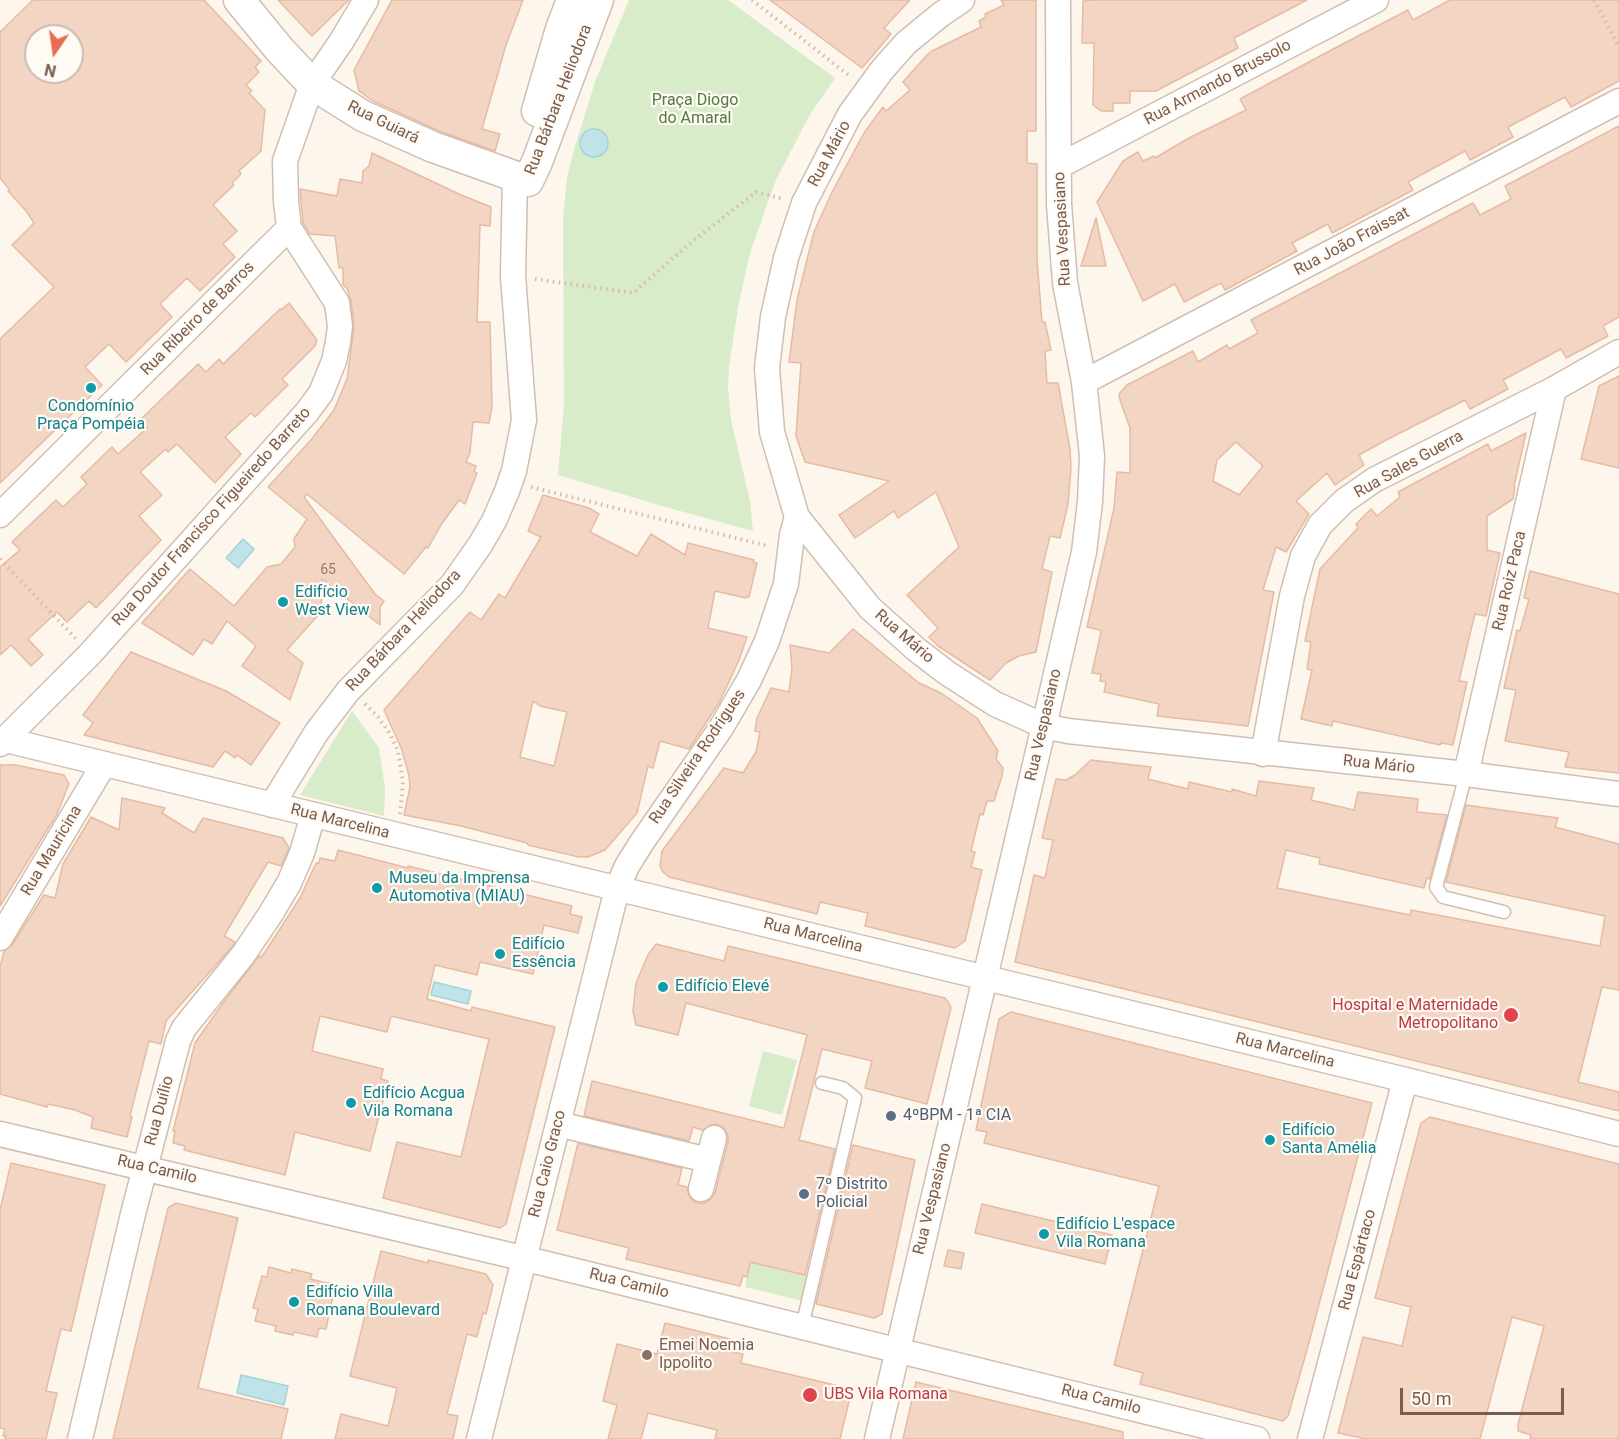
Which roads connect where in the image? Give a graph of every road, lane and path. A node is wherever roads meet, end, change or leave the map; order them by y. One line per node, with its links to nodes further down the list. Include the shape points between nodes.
1 (239, 0): 11 (street, Rua Guiará)
2 (366, 0): 11 (street)
3 (572, 0): 15 (street, Rua Bárbara Heliodora)
4 (598, 0): 15 (street, Rua Bárbara Heliodora, via 537,162)
5 (752, 0): 12 (path)
6 (962, 0): 12 (street, Rua Mário, via 906,43)
7 (1058, 0): 14 (street, Rua Vespasiano)
8 (1376, 0): 14 (street, Rua Armando Brussolo)
9 (1594, 0): 10 (path)
10 (1619, 47)
11 (312, 84): 15 (street, Rua Guiará, via 363,116); 17 (street, via 285,161)
12 (867, 89): 16 (street, Rua Mário)
13 (1619, 100): 20 (street, Rua João Fraissat)
14 (1059, 166): 20 (street, Rua Vespasiano, via 1065,283)
15 (519, 185): 18 (street, Rua Bárbara Heliodora)
16 (804, 203): 18 (path, via 756,192 633,293); 24 (street, Rua Mário, via 776,300 767,368 772,432)
17 (289, 228): 23 (street, Rua Ribeiro de Barros); 27 (street, Rua Doutor Francisco Figueiredo Barreto, via 337,303 338,342 321,393)
18 (513, 276): 22 (street, Rua Bárbara Heliodora, via 524,420)
19 (1619, 352): 21 (street, Rua Sales Guerra)
20 (1084, 382): 29 (street, Rua Vespasiano, via 1092,456 1090,502 1084,552)
21 (1554, 389): 31 (street, Rua Sales Guerra, via 1374,480 1344,501 1320,525 1303,556 1292,596); 33 (street, Rua Roiz Paca)
22 (510, 481): 25 (path); 28 (street, Rua Bárbara Heliodora, via 494,520 452,585)
23 (0, 515)
24 (797, 517): 25 (street, Rua Silveira Rodrigues); 29 (street, Rua Mário, via 870,608 917,650 996,704)
25 (791, 552): 38 (street, Rua Silveira Rodrigues, via 786,584 749,680 721,728 642,842)
26 (0, 559): 27 (path)
27 (90, 654): 30 (street, Rua Doutor Francisco Figueiredo Barreto)
28 (348, 691): 35 (street, Rua Bárbara Heliodora, via 315,734); 37 (path, via 378,717 398,751 403,794)
29 (1044, 726): 31 (street, Rua Mário); 41 (street, Rua Vespasiano)
30 (3, 742): 32 (street, Rua Marcelina)
31 (1263, 754): 33 (street, Rua Mário)
32 (104, 764): 35 (street, Rua Marcelina); 40 (street, Rua Mauricina)
33 (1466, 774): 34 (street, Rua Mário); 39 (lane, via 1436,886 1443,897)
34 (1619, 794)
35 (272, 805): 36 (street, Rua Marcelina)
36 (313, 815): 37 (street, Rua Marcelina); 47 (street, Rua Duílio, via 302,853 270,915 184,1028)
37 (395, 835): 38 (street, Rua Marcelina)
38 (617, 889): 41 (street, Rua Marcelina); 44 (street, Rua Caio Graco)
39 (1504, 912)
40 (0, 938)
41 (986, 979): 42 (street, Rua Marcelina); 51 (street, Rua Vespasiano)
42 (1405, 1080): 46 (street, Rua Marcelina); 56 (street, Rua Espártaco)
43 (822, 1083): 50 (lane, via 843,1088 855,1098)
44 (558, 1124): 48 (street, via 711,1149); 49 (street, Rua Caio Graco)
45 (0, 1134): 47 (street, Rua Camilo)
46 (1619, 1134)
47 (145, 1167): 49 (street, Rua Camilo); 52 (street, Rua Duílio)
48 (701, 1189)
49 (525, 1258): 50 (street, Rua Camilo); 53 (street, Rua Caio Graco)
50 (802, 1327): 51 (street, Rua Camilo)
51 (897, 1349): 54 (street, Rua Vespasiano); 55 (street, Rua Camilo)
52 (80, 1439)
53 (479, 1439)
54 (877, 1439)
55 (1257, 1439)
56 (1310, 1439)

